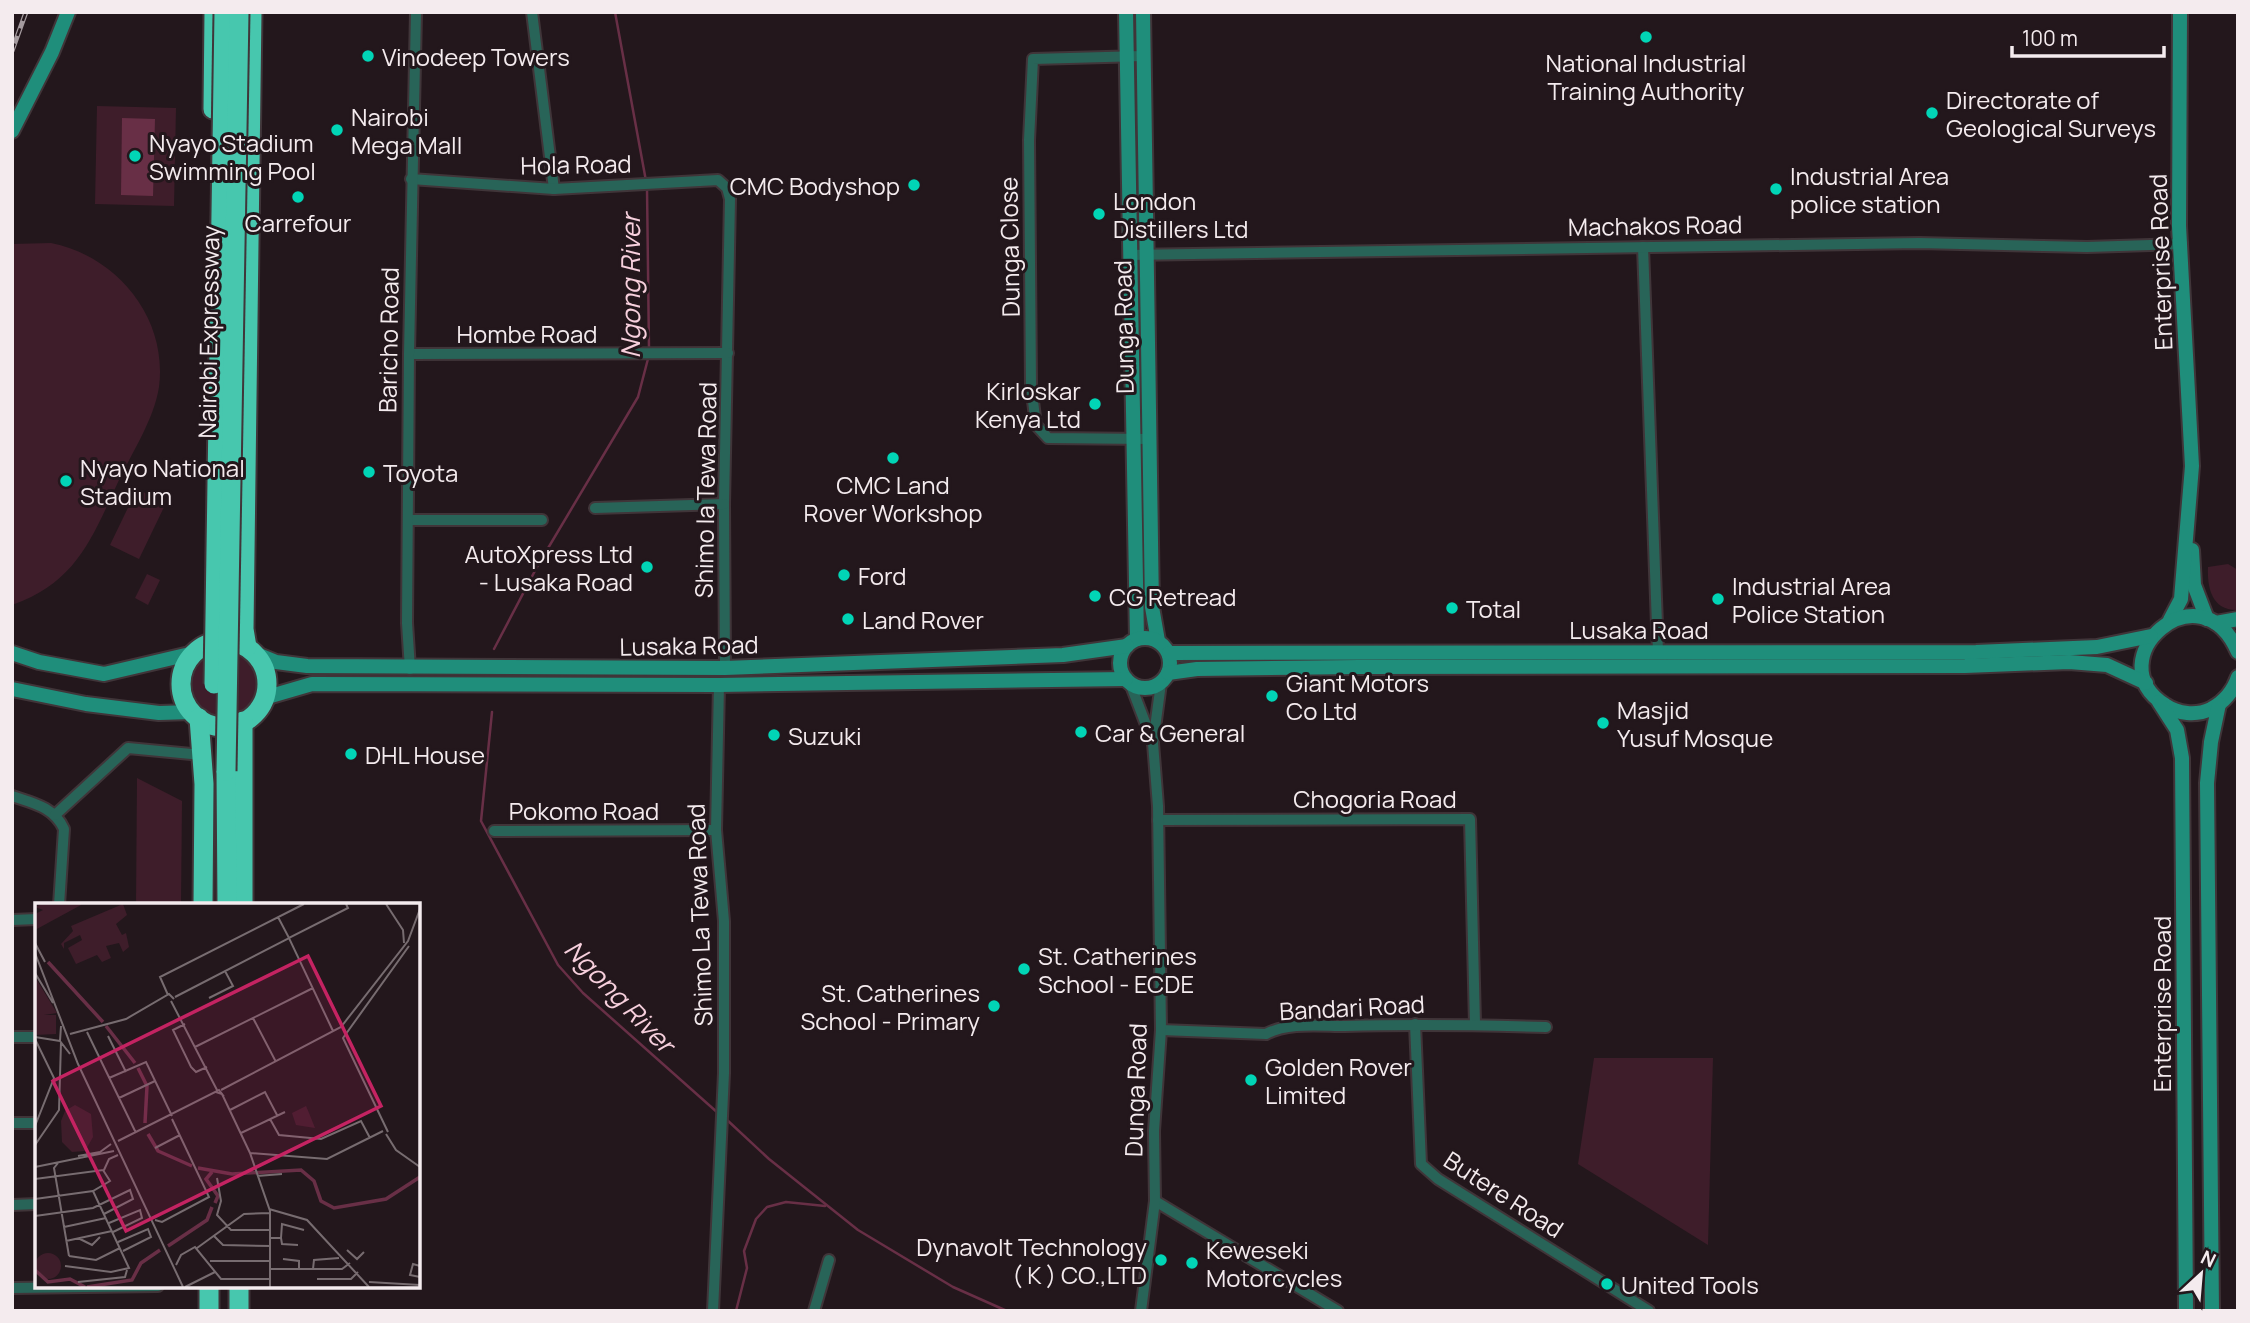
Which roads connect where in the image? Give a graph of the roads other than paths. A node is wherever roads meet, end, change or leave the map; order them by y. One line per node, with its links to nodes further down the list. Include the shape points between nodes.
1 (68, 12): 13 (main road)
2 (214, 12): 35 (highway, via 209,603)
3 (224, 12): 63 (highway, Nairobi Expressway, bridge, via 216,393)
4 (239, 12): 64 (highway, Nairobi Expressway, bridge)
5 (252, 12): 36 (highway)
6 (416, 12): 14 (street, Baricho Road)
7 (532, 12): 15 (street)
8 (1126, 12): 11 (main road, Dunga Road)
9 (1143, 12): 12 (main road, Dunga Road)
10 (2180, 12): 17 (main road, Enterprise Road)
11 (1127, 56): 12 (street, Dunga Close); 19 (main road, Dunga Road); 23 (street, Dunga Close, via 1033,59 1029,140 1031,385 1035,425 1048,438)
12 (1142, 56): 20 (main road, Dunga Road)
13 (12, 131)
14 (411, 179): 15 (street, Hola Road); 22 (street, Baricho Road)
15 (554, 189): 16 (street, Hola Road, via 718,180)
16 (730, 199): 21 (street, Shimo la Tewa Road)
17 (2182, 244): 18 (street, Machakos Road); 26 (main road, Enterprise Road, via 2192,466)
18 (1643, 247): 20 (street, Machakos Road); 37 (street)
19 (1129, 255): 20 (street, Machakos Road); 23 (main road, Dunga Road)
20 (1145, 255): 23 (main road, Dunga Road)
21 (728, 353): 22 (street, Hombe Road); 24 (street, Shimo la Tewa Road)
22 (409, 354): 27 (street, Baricho Road)
23 (1142, 439): 33 (main road, Dunga Road); 34 (main road, Dunga Road)
24 (724, 503): 25 (street); 41 (street, Shimo la Tewa Road)
25 (595, 508)
26 (2189, 510): 30 (main road, Enterprise Road, via 2181,599); 31 (main road, Enterprise Road, via 2194,585)
27 (408, 520): 28 (street); 42 (street, Baricho Road)
28 (542, 520)
29 (2238, 619): 31 (main road)
30 (2170, 620): 31 (main road); 32 (main road)
31 (2211, 621): 38 (main road, Enterprise Road, via 2226,631)
32 (2151, 636): 37 (main road, Lusaka Road, via 2097,647 1989,652); 46 (main road, via 2142,659)
33 (1158, 641): 34 (main road); 40 (main road)
34 (1132, 643): 41 (main road, Lusaka Road, via 1063,655); 45 (main road, via 1120,661)
35 (199, 649): 36 (highway, via 227,641); 39 (main road, via 104,674); 52 (highway, via 182,676 181,689)
36 (250, 650): 42 (main road, Lusaka Road, via 276,662 307,666); 49 (highway, via 266,674)
37 (1658, 652): 40 (main road, Lusaka Road)
38 (2238, 652)
39 (12, 653)
40 (1169, 653): 44 (main road)
41 (726, 668): 42 (main road, Lusaka Road)
42 (410, 669)
43 (2238, 677): 51 (main road)
44 (1165, 678): 45 (main road, via 1145,688); 46 (main road, Lusaka Road, via 1197,669 2093,662); 54 (street, Dunga Road)
45 (1128, 681): 47 (main road, Lusaka Road); 54 (street, Dunga Road)
46 (2146, 683): 50 (main road, Enterprise Road)
47 (719, 685): 49 (main road, Lusaka Road, via 312,684); 59 (street, Shimo La Tewa Road)
48 (12, 689): 52 (main road, via 86,704)
49 (264, 698): 53 (highway, via 256,712)
50 (2160, 702): 51 (main road, via 2170,709 2196,713); 95 (main road, Enterprise Road, via 2177,730 2182,758)
51 (2220, 704): 96 (main road, Enterprise Road, via 2207,782)
52 (196, 715): 53 (highway, via 220,726); 55 (highway)
53 (243, 721): 65 (highway)
54 (1153, 743): 58 (street, Dunga Road)
55 (202, 755): 57 (street, via 128,748); 62 (highway)
56 (12, 796): 57 (street)
57 (55, 815): 61 (street, via 64,829)
58 (1158, 820): 69 (street, Chogoria Road, via 1470,819); 71 (street, Dunga Road)
59 (716, 830): 60 (street, Pokomo Road); 90 (street, Shimo La Tewa Road, via 724,921 724,1053)
60 (494, 831)
61 (60, 902)
62 (202, 903)
63 (214, 903)
64 (227, 903)
65 (243, 903)
66 (35, 919): 67 (street)
67 (12, 920)
68 (1415, 1024): 69 (street, Bandari Road); 71 (street, Bandari Road, via 1278,1028 1266,1034); 94 (street, Butere Road, via 1421,1164)
69 (1475, 1024): 70 (street, Bandari Road)
70 (1546, 1027)
71 (1161, 1030): 76 (street, Dunga Road)
72 (12, 1037): 73 (street)
73 (35, 1037)
74 (35, 1123): 75 (street)
75 (12, 1124)
76 (1155, 1201): 92 (street, Dunga Road); 93 (street)
77 (35, 1204): 78 (street)
78 (12, 1205)
79 (829, 1260): 91 (street)
80 (35, 1287): 81 (street)
81 (12, 1288)
82 (197, 1288): 86 (highway)
83 (209, 1288): 87 (highway)
84 (222, 1288): 88 (highway)
85 (239, 1288): 89 (highway)
86 (197, 1311)
87 (209, 1311)
88 (222, 1311)
89 (239, 1311)
90 (713, 1311)
91 (814, 1311)
92 (1141, 1311)
93 (1338, 1311)
94 (1648, 1311)
95 (2186, 1311)
96 (2212, 1311)

